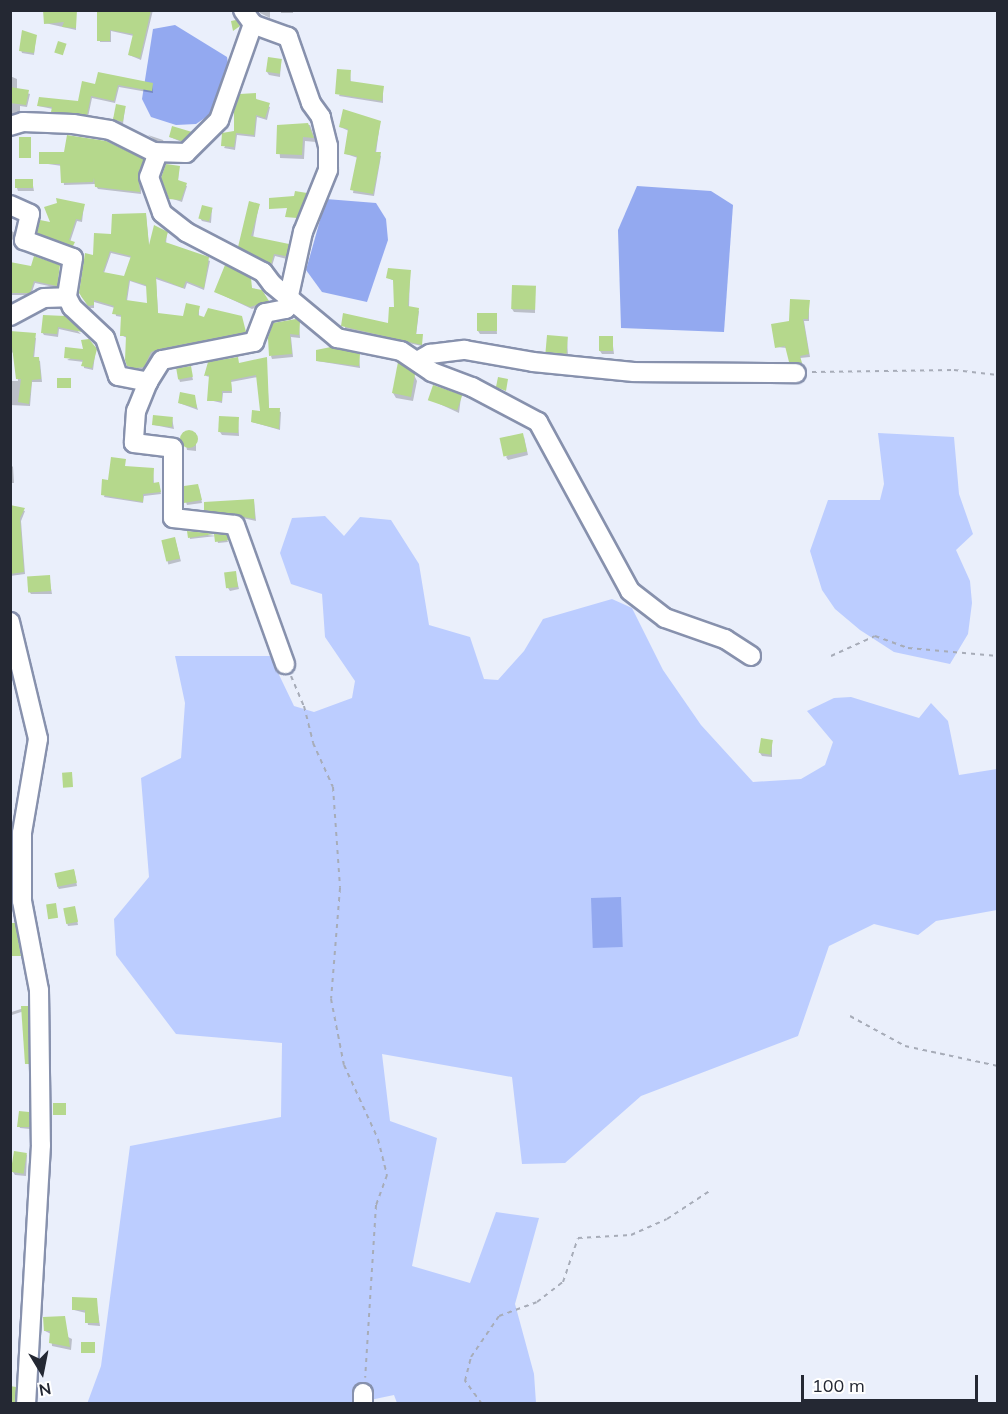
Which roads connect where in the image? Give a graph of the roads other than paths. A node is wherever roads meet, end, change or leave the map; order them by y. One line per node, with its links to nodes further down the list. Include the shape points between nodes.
1 (248, 17): 3 (street, via 219,120 186,153); 9 (street, via 288,37 311,103 321,117 328,146 328,170 303,232 286,309 265,313 254,342 162,360)
2 (10, 126): 3 (street, via 23,122 73,124 110,130)
3 (154, 152): 7 (street, via 156,158 149,177 162,213 186,232 263,272 337,338 373,343)
4 (10, 205): 5 (street, via 30,214 24,240 73,258)
5 (67, 297): 6 (street, via 44,298); 9 (street, via 72,307 105,338 118,376)
6 (10, 316)
7 (419, 360): 8 (street, via 430,354 465,350 533,362 634,372); 11 (street, via 432,372 472,387 538,422 630,591 665,618 725,639)
8 (796, 373)
9 (148, 382): 12 (street, via 136,411 134,443 173,448 173,518 235,525)
10 (10, 622): 13 (street, via 38,739 22,833 21,867 22,901 39,990 41,1145 28,1317)
11 (751, 656)
12 (285, 664)
13 (26, 1404)

